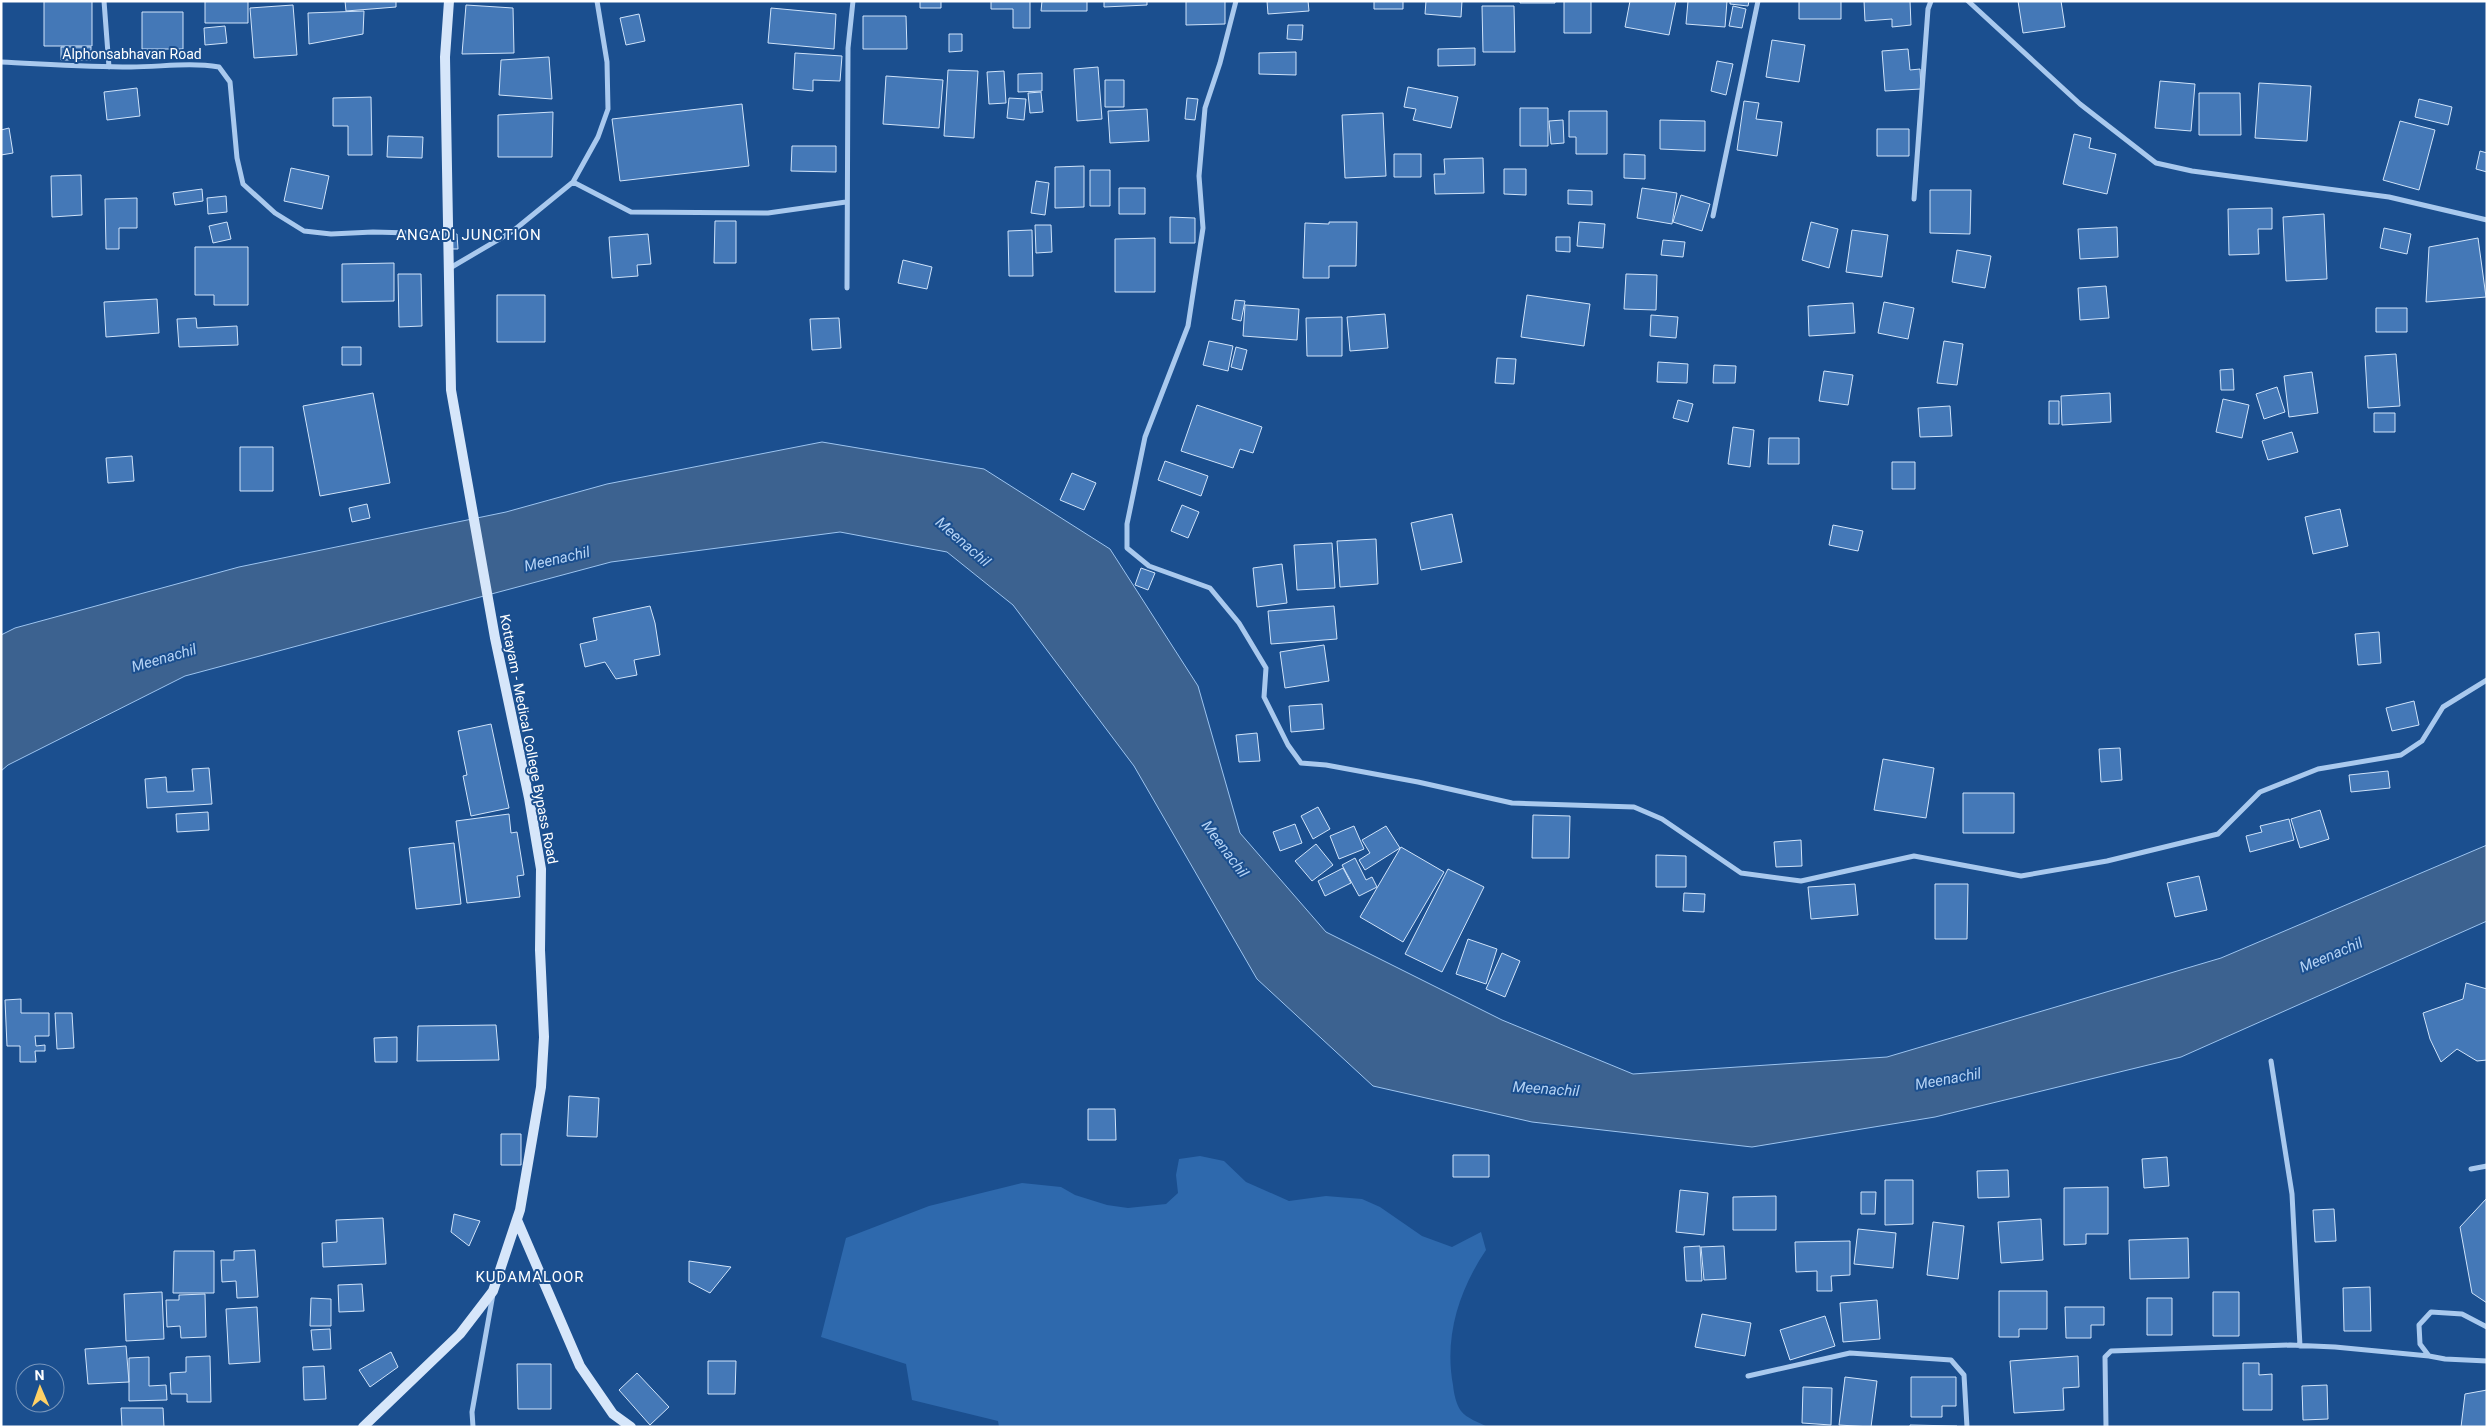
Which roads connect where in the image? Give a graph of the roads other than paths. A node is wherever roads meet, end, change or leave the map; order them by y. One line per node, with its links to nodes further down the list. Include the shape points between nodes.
1 (104, 1): 10 (street)
2 (448, 1): 16 (main road, Kottayam - Medical College Bypass Road, via 445,57)
3 (597, 1): 11 (street, via 607,62 608,109 598,137)
4 (853, 1): 13 (street, via 848,48)
5 (1236, 1): 19 (street, via 1205,108 1199,176 1203,228 1188,326 1145,437 1127,524 1128,548 1149,566 1210,588 1239,623 1266,668 1264,697 1288,745 1302,763 1418,782 1512,803 1634,807 1662,819 1741,873 1801,882 1914,856 2020,876 2107,861 2218,834 2260,792 2318,769 2401,755 2422,741 2443,707)
6 (1758, 1): 14 (street)
7 (1931, 1): 12 (street)
8 (1968, 1): 15 (street, via 2080,104 2156,163 2192,171 2389,197)
9 (1, 62): 10 (street, Alphonsabhavan Road)
10 (109, 67): 16 (street, Alphonsabhavan Road, via 194,63 219,67 230,82 236,150 243,184 275,213 304,231)
11 (573, 182): 13 (street, via 631,212 768,213); 17 (street, via 514,231)
12 (1914, 199)
13 (846, 202): 18 (street)
14 (1714, 216)
15 (2487, 220)
16 (448, 234): 17 (main road, Kottayam - Medical College Bypass Road)
17 (449, 268): 23 (main road, Kottayam - Medical College Bypass Road, via 451,390 495,638 541,869 544,1037 541,1088)
18 (847, 288)
19 (2487, 680)
20 (2271, 1062): 26 (street, via 2292,1194)
21 (2487, 1166): 22 (street)
22 (2471, 1169)
23 (518, 1220): 24 (main road, Kottayam - Medical College Bypass Road); 32 (main road, via 580,1366 613,1414)
24 (493, 1291): 30 (main road, Kottayam - Medical College Bypass Road, via 460,1334); 31 (street, via 472,1412)
25 (2487, 1327): 27 (street, via 2462,1314 2431,1312 2419,1325 2420,1344)
26 (2300, 1346): 27 (street, via 2335,1346); 34 (street, via 2111,1351 2105,1357)
27 (2429, 1356): 28 (street)
28 (2487, 1361)
29 (1748, 1376): 33 (street, via 1850,1353 1951,1360 1964,1375)
30 (363, 1427)
31 (473, 1427)
32 (632, 1427)
33 (1967, 1427)
34 (2106, 1427)

